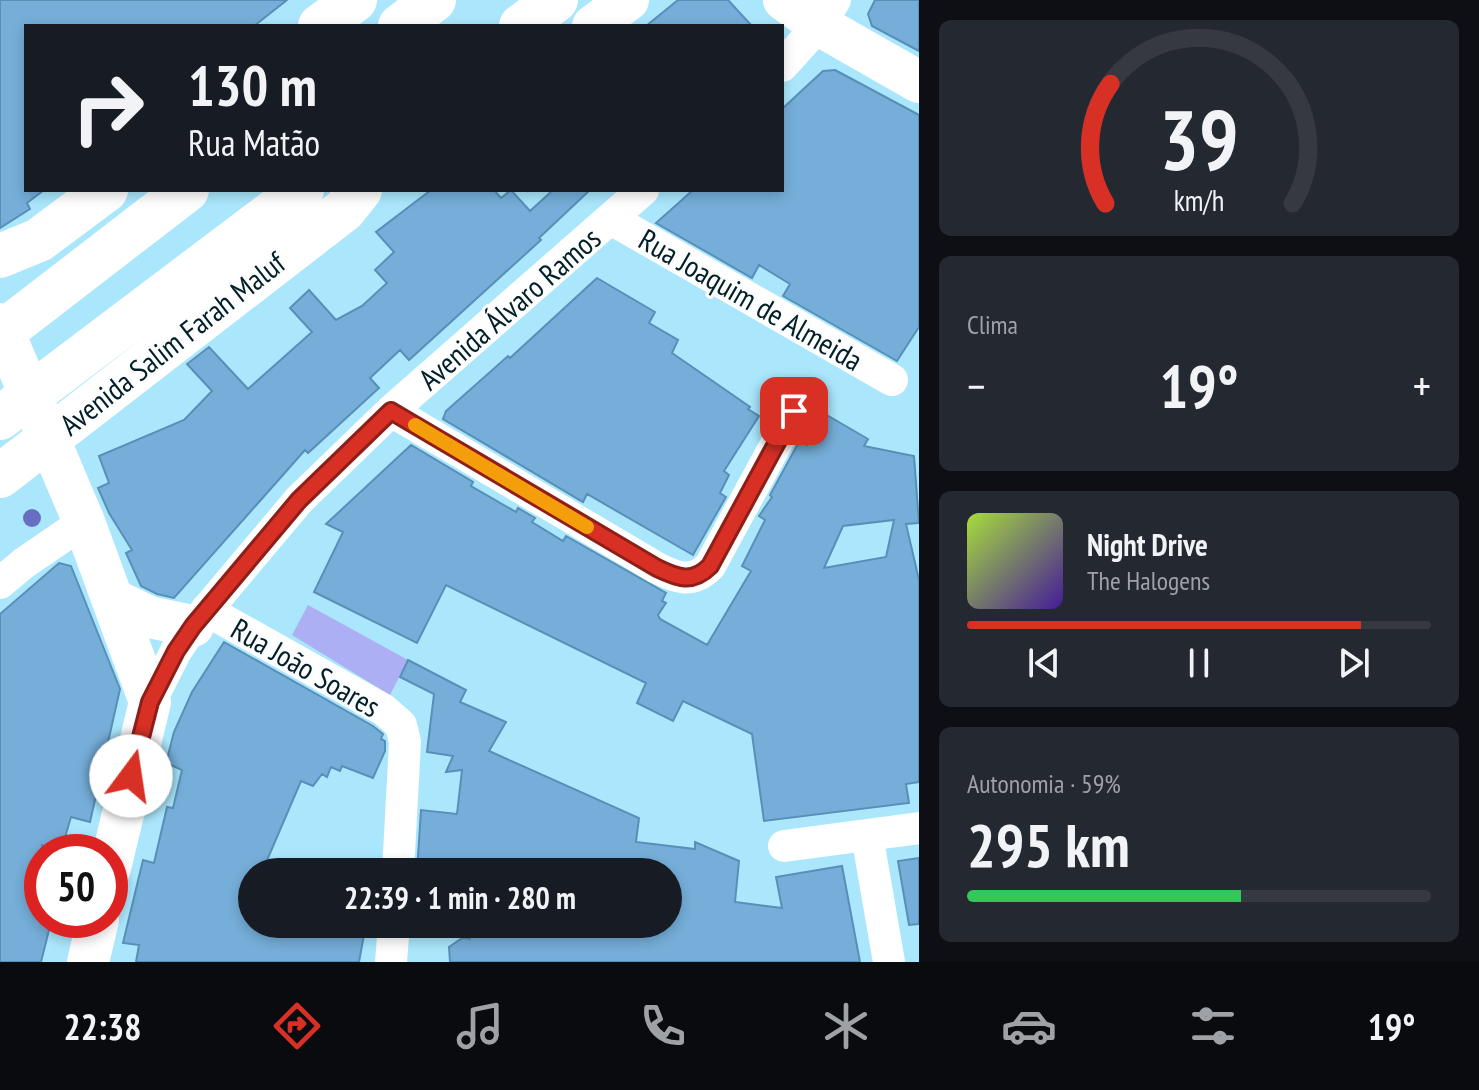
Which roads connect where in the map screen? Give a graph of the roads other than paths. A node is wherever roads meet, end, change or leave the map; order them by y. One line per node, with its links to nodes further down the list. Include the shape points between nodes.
1 (355, 0): 7 (highway)
2 (434, 0): 8 (highway)
3 (556, 0): 9 (highway)
4 (628, 0): 10 (main road)
5 (784, 0): 6 (main road)
6 (827, 12): 11 (street); 12 (main road)
7 (323, 24)
8 (403, 24)
9 (524, 24)
10 (596, 24)
11 (784, 64)
12 (919, 82)
13 (103, 192): 19 (highway, via 39,240)
14 (184, 192): 20 (highway)
15 (299, 192): 22 (highway)
16 (641, 192): 18 (street, Avenida Álvaro Ramos)
17 (358, 197): 25 (highway, Avenida Salim Farah Maluf)
18 (611, 219): 21 (street, Rua Joaquim de Almeida); 23 (street, Avenida Álvaro Ramos)
19 (0, 256)
20 (1, 329): 22 (main road)
21 (892, 380)
22 (15, 406): 25 (main road)
23 (391, 411): 24 (street, via 679,579 693,578 710,566); 30 (street, Avenida Álvaro Ramos, via 299,500)
24 (794, 411)
25 (49, 438): 26 (highway, Avenida Salim Farah Maluf); 27 (main road)
26 (0, 476)
27 (84, 522): 28 (street); 29 (main road)
28 (0, 583)
29 (114, 600): 30 (main road, via 149,617); 31 (main road)
30 (200, 618): 31 (street, Avenida Álvaro Ramos); 36 (street, Rua João Soares, via 384,710 401,725 405,742)
31 (150, 702): 33 (main road, Avenida Álvaro Ramos)
32 (919, 828): 34 (street)
33 (118, 834)
34 (867, 835): 35 (street); 41 (street)
35 (784, 846)
36 (399, 858)
37 (94, 938): 39 (main road)
38 (393, 938): 40 (street)
39 (88, 962)
40 (391, 962)
41 (889, 962)

